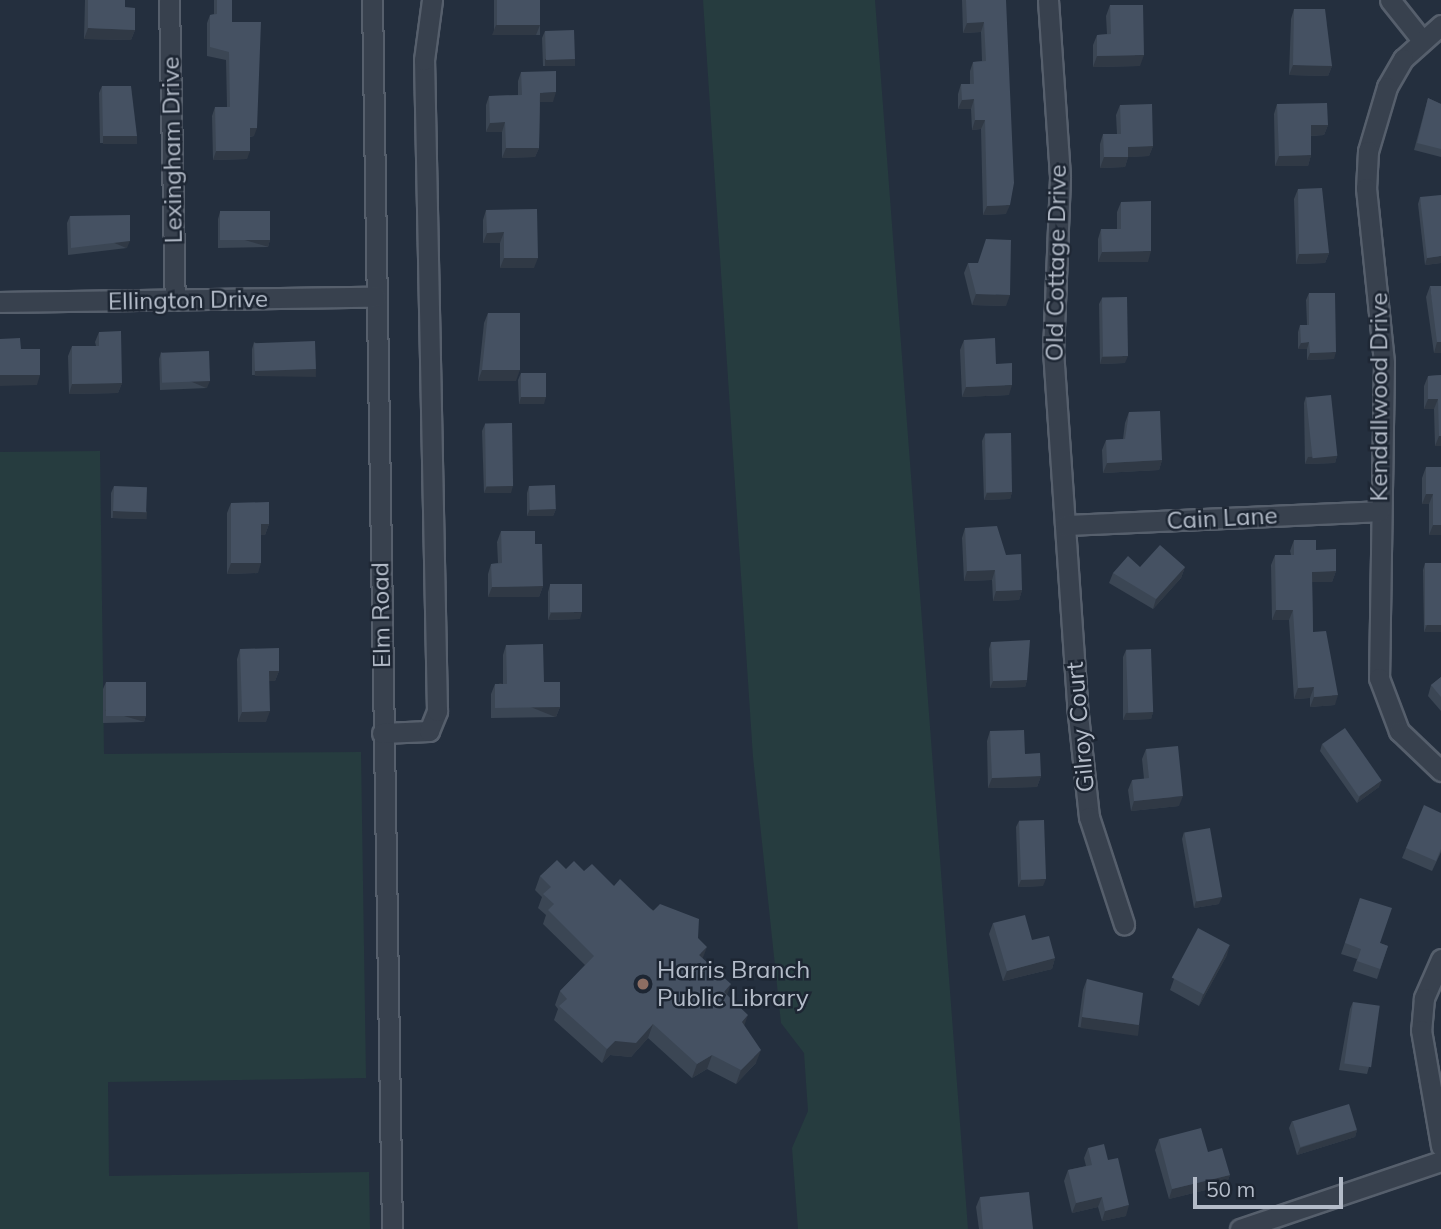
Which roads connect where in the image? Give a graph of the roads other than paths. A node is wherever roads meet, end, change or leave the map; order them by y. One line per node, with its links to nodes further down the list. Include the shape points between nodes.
1 (169, 0): 9 (street, Lexingham Drive)
2 (372, 0): 8 (street, Elm Road)
3 (432, 0): 13 (street, via 424,60 437,711 429,731)
4 (1048, 0): 12 (street, Old Cottage Drive, via 1060,178 1053,350)
5 (1390, 0): 7 (street)
6 (1441, 25): 7 (street, Kendallwood Drive)
7 (1421, 39): 11 (street, Kendallwood Drive, via 1387,87 1368,151 1384,363)
8 (376, 297): 9 (street, Ellington Drive); 13 (street, Elm Road)
9 (175, 300): 10 (street, Ellington Drive)
10 (0, 302)
11 (1380, 511): 12 (street, Cain Lane); 14 (street, Kendallwood Drive, via 1379,678 1399,731)
12 (1065, 525): 15 (street, Gilroy Court, via 1089,817)
13 (383, 733): 19 (street, Elm Road)
14 (1441, 771)
15 (1124, 923)
16 (1441, 959): 17 (street, via 1424,998 1421,1030)
17 (1441, 1146)
18 (1441, 1161): 20 (street)
19 (392, 1229)
20 (1240, 1229)

